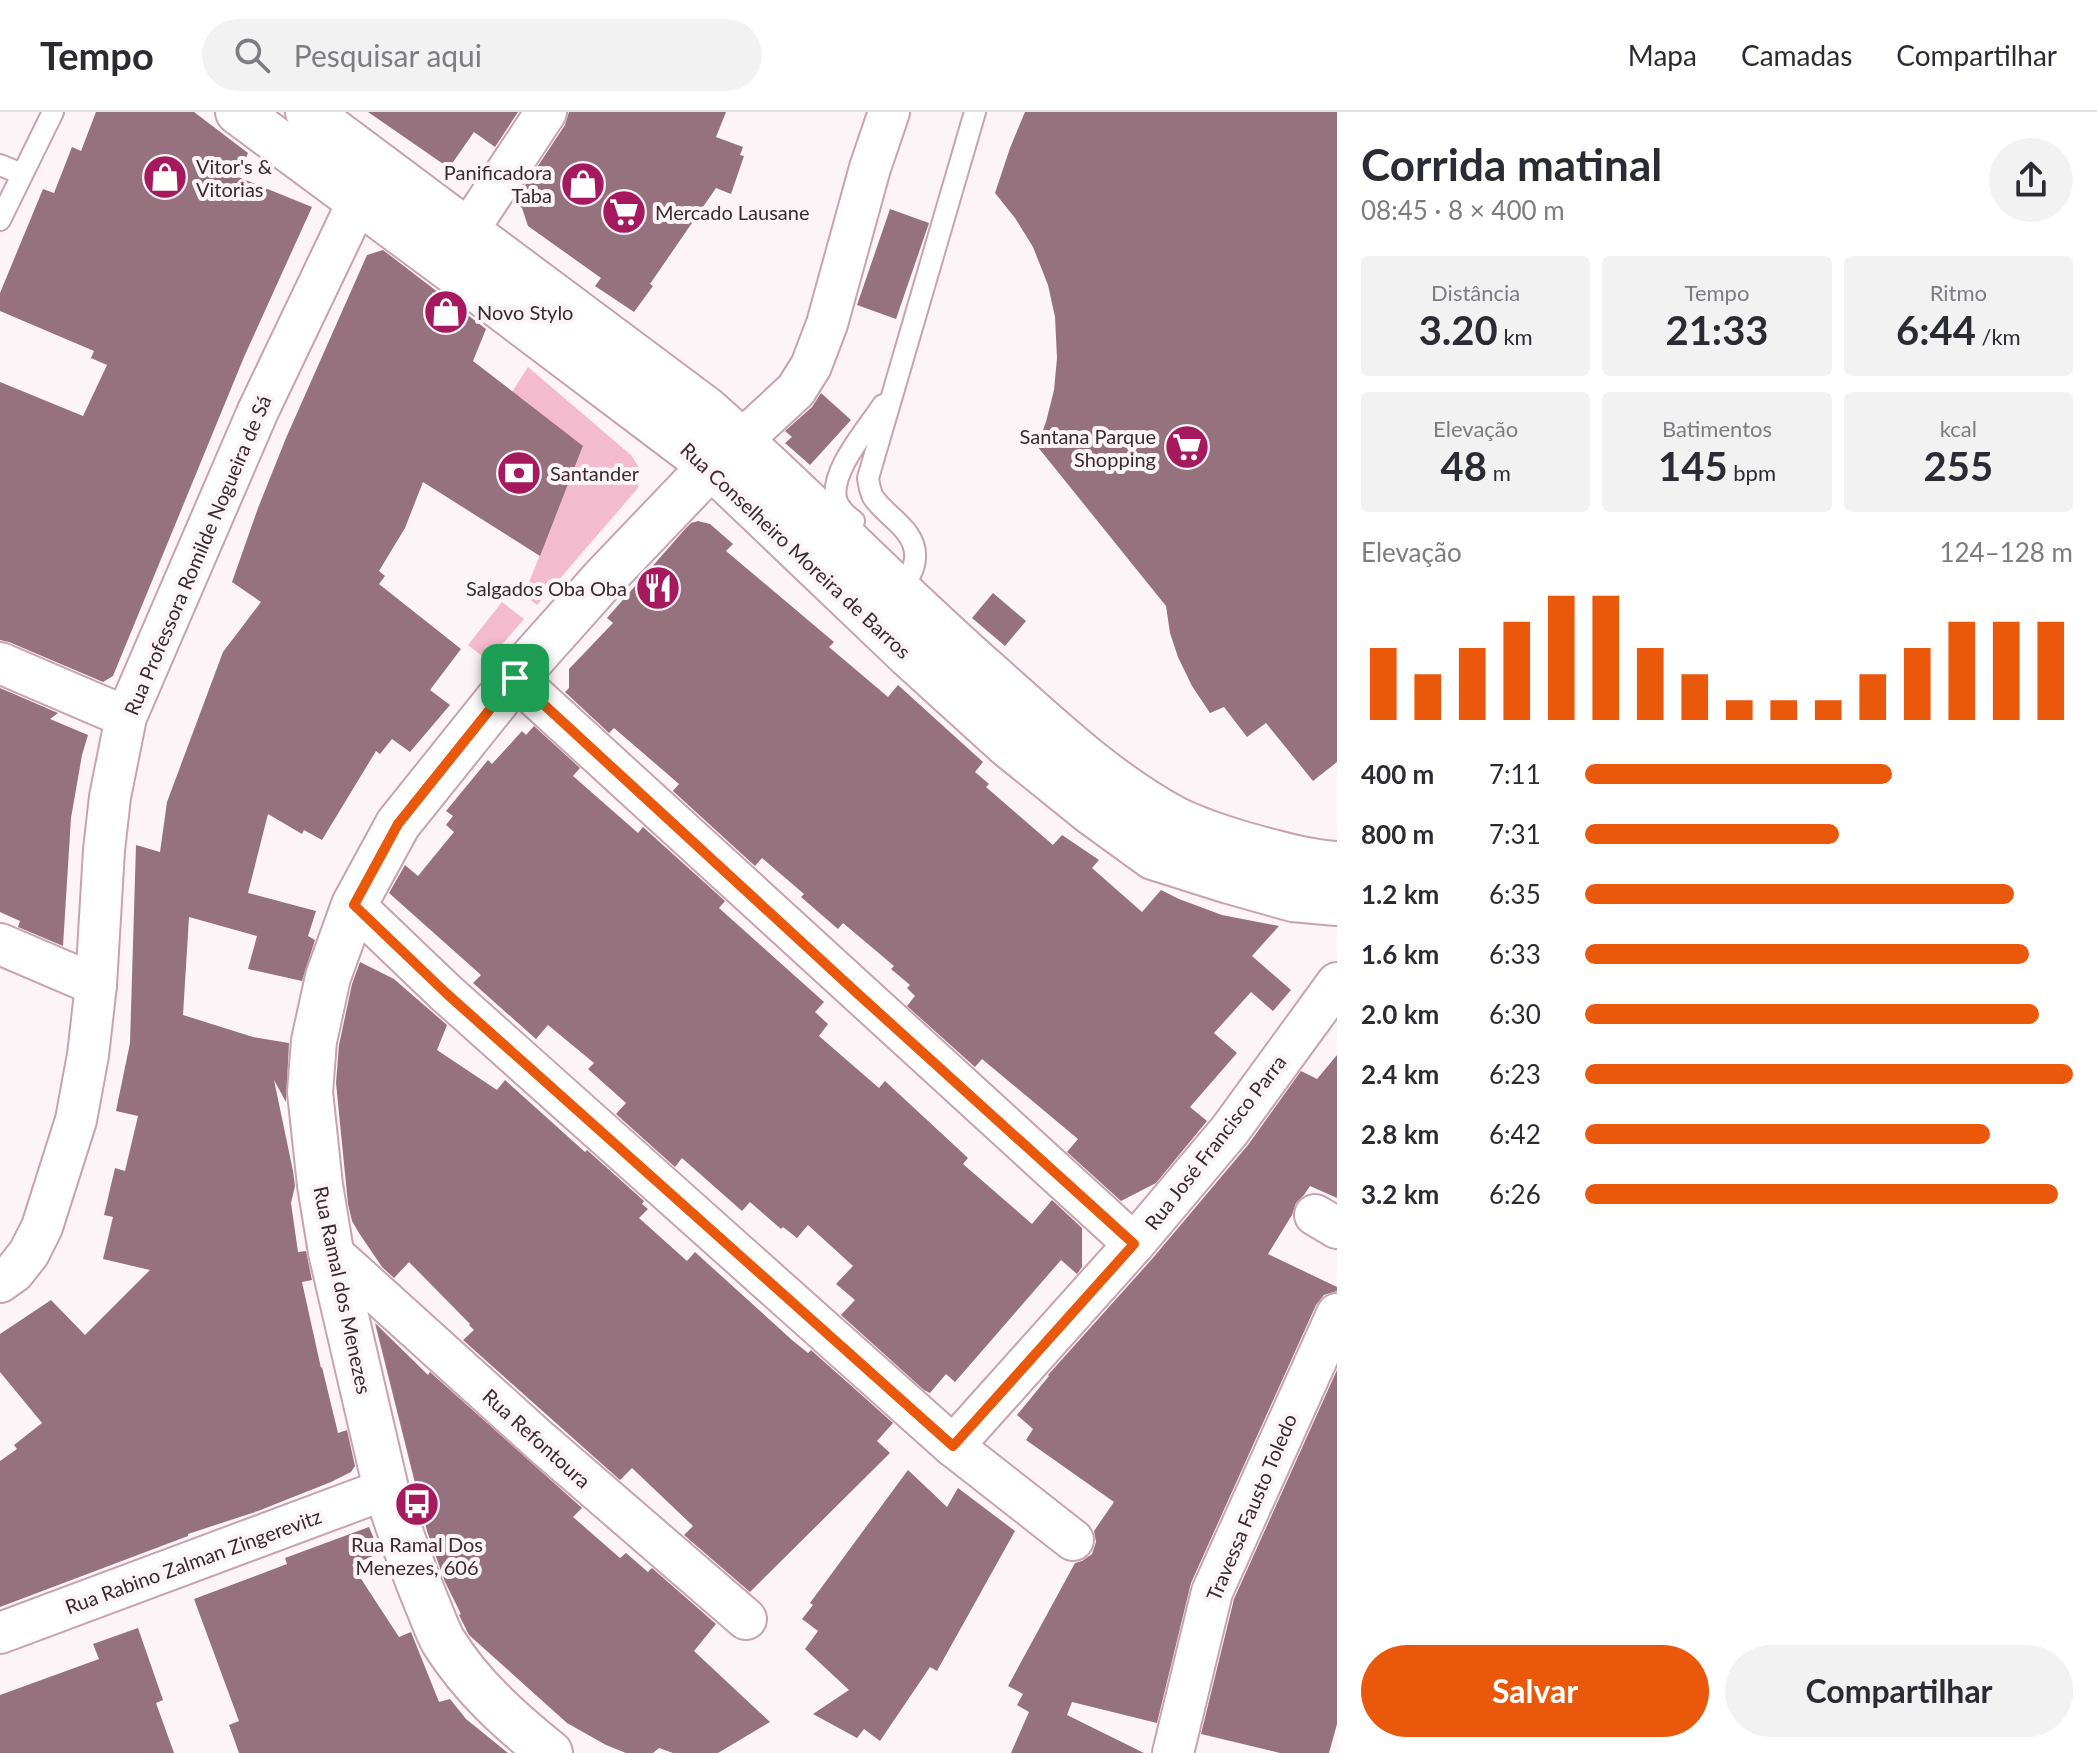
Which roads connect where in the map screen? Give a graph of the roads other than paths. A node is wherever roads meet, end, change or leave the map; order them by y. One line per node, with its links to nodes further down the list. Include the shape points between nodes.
1 (53, 112): 8 (lane)
2 (238, 112): 9 (main road, Rua Conselheiro Moreira de Barros)
3 (308, 112): 9 (main road, Rua Conselheiro Moreira de Barros)
4 (546, 112): 11 (street)
5 (889, 112): 13 (street, via 811,366 796,390)
6 (975, 112): 12 (lane)
7 (0, 165): 8 (lane)
8 (22, 174): 10 (lane)
9 (367, 182): 11 (main road, Rua Conselheiro Moreira de Barros); 18 (street, Rua Professora Romilde Nogueira de Sá, via 258,411)
10 (0, 220)
11 (456, 248): 13 (main road, Rua Conselheiro Moreira de Barros)
12 (892, 392): 14 (lane, via 838,474 835,492 838,505); 15 (lane, via 868,478 875,500 910,535 916,557)
13 (726, 453): 15 (main road, Rua Conselheiro Moreira de Barros); 17 (main road, Rua Ramal dos Menezes, via 619,561); 20 (main road, Rua Conselheiro Moreira de Barros, via 910,656 1091,812 1153,857 1293,899)
14 (869, 534)
15 (904, 575): 19 (main road, Rua Conselheiro Moreira de Barros, via 1074,749 1126,789 1177,820 1250,847)
16 (0, 663): 18 (street)
17 (515, 678): 21 (main road, Rua Ramal dos Menezes, via 398,824); 25 (street)
18 (126, 717): 24 (street, Rua Professora Romilde Nogueira de Sá, via 104,850)
19 (1337, 864)
20 (1337, 903)
21 (354, 905): 26 (main road, Rua Ramal dos Menezes, via 328,977 310,1092); 29 (street)
22 (0, 944): 24 (street)
23 (1337, 983): 25 (street, Rua José Francisco Parra, via 1230,1130)
24 (96, 985): 27 (street, Rua Professora Romilde Nogueira de Sá, via 76,1120 47,1211 29,1253)
25 (1134, 1244): 29 (street, Rua José Francisco Parra)
26 (331, 1252): 30 (main road, Rua Ramal dos Menezes); 32 (street, Rua Refontoura)
27 (0, 1282)
28 (1337, 1314): 35 (street, Travessa Fausto Toledo, via 1212,1592)
29 (953, 1446): 31 (street)
30 (386, 1489): 33 (street, Rua Rabino Zalman Zingerevitz); 34 (main road, Rua Ramal dos Menezes, via 442,1639 474,1684)
31 (1073, 1540)
32 (746, 1619)
33 (0, 1633)
34 (550, 1753)
35 (1173, 1753)

